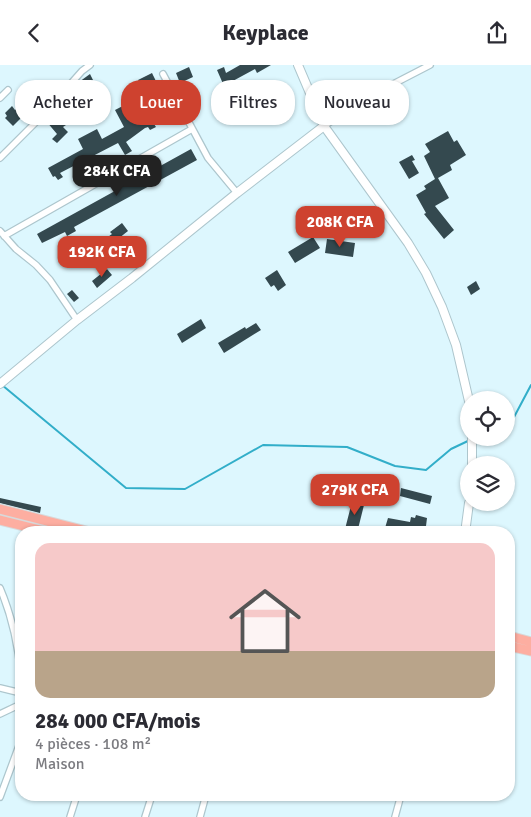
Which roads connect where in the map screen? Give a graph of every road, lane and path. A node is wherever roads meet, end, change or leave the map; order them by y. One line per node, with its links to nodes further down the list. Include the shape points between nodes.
1 (90, 65): 9 (street)
2 (298, 65): 7 (street)
3 (430, 65): 7 (street, via 372,95)
4 (163, 74): 8 (street)
5 (8, 91): 6 (street)
6 (0, 98)
7 (324, 126): 10 (street); 14 (street, via 426,273 456,345)
8 (192, 129): 10 (street, via 208,158); 11 (street)
9 (0, 157)
10 (237, 193): 12 (street)
11 (2, 233): 12 (street, via 50,280)
12 (76, 319): 13 (street)
13 (0, 384)
14 (467, 391)
15 (0, 509): 19 (main road)
16 (468, 511): 20 (street)
17 (0, 521): 18 (main road)
18 (22, 526)
19 (67, 526)
20 (466, 526)
21 (0, 588): 22 (street)
22 (15, 637)
23 (515, 638): 24 (main road)
24 (531, 642)
25 (515, 647): 26 (main road)
26 (531, 651)
27 (0, 688): 28 (street)
28 (15, 692)
29 (15, 707): 30 (street)
30 (0, 714)
31 (15, 756): 32 (street)
32 (0, 797)
33 (75, 801): 37 (street)
34 (150, 801): 38 (street)
35 (204, 801): 39 (street)
36 (399, 801): 40 (street)
37 (70, 817)
38 (145, 817)
39 (200, 817)
40 (395, 817)

